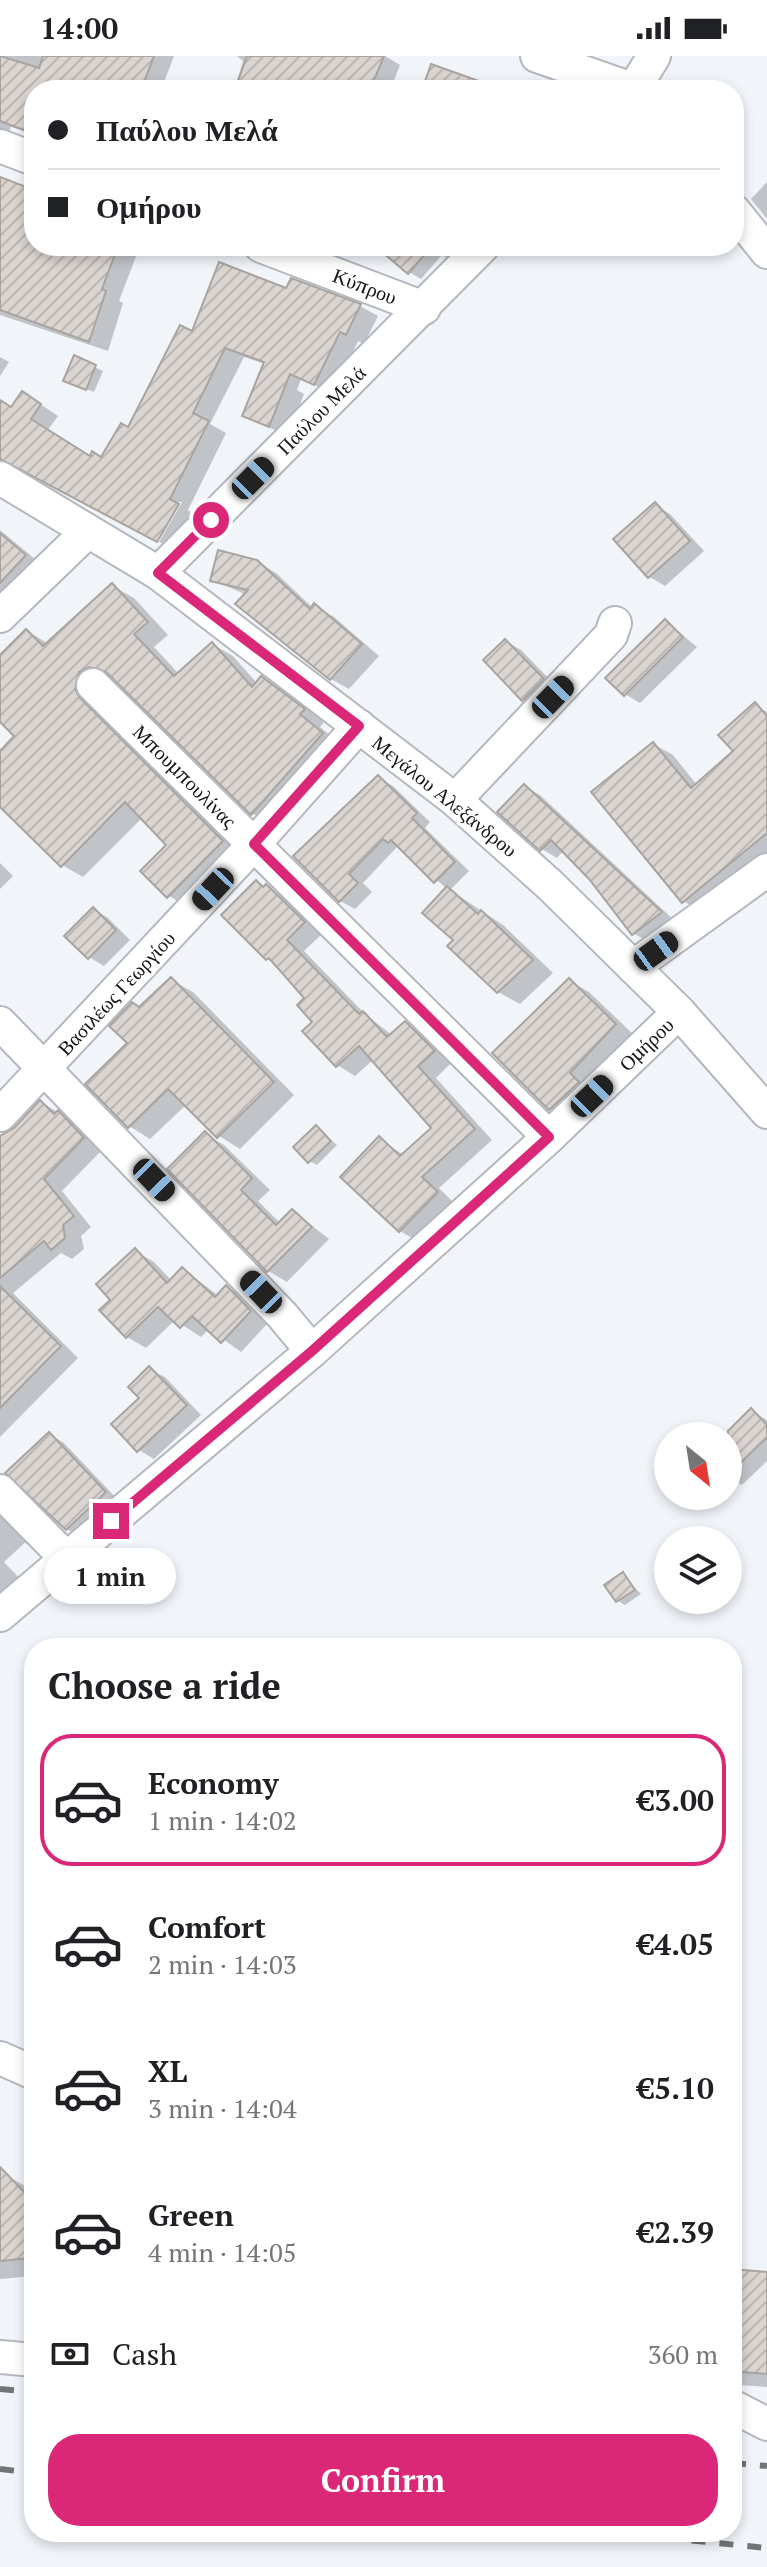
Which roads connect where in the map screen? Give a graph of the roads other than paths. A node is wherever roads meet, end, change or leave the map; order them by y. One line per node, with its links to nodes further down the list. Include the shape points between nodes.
1 (537, 56): 3 (street)
2 (654, 56): 4 (street)
3 (605, 80)
4 (640, 80)
5 (0, 146): 6 (street)
6 (24, 155)
7 (744, 223): 8 (street)
8 (767, 251)
9 (287, 256): 11 (street, Κύπρου)
10 (473, 256): 11 (street, Παύλου Μελά)
11 (424, 308): 14 (street, Παύλου Μελά)
12 (0, 478): 13 (street, Μεγάλου Αλεξάνδρου)
13 (86, 533): 14 (street, Μεγάλου Αλεξάνδρου); 15 (street)
14 (158, 573): 18 (street, Μεγάλου Αλεξάνδρου)
15 (0, 616)
16 (615, 623): 19 (street, via 611,635)
17 (93, 685): 20 (street, Μπουμπουλίνας)
18 (359, 726): 19 (street, Μεγάλου Αλεξάνδρου); 20 (street, Βασιλέως Γεωργίου)
19 (455, 800): 22 (street, Μεγάλου Αλεξάνδρου)
20 (254, 844): 25 (street, Βασιλέως Γεωργίου); 28 (street, Μπουμπουλίνας)
21 (767, 870): 22 (street)
22 (633, 967): 23 (street, Μεγάλου Αλεξάνδρου)
23 (679, 1012): 26 (street, Μεγάλου Αλεξάνδρου); 28 (street, Ομήρου)
24 (0, 1023): 25 (street)
25 (47, 1068): 27 (street, Βασιλέως Γεωργίου); 29 (street)
26 (767, 1112)
27 (0, 1115)
28 (549, 1137): 29 (street, Ομήρου)
29 (312, 1351): 31 (street, Ομήρου)
30 (0, 1491): 31 (street)
31 (66, 1558): 32 (street, Ομήρου)
32 (0, 1615)
33 (0, 2058): 34 (street)
34 (24, 2069)
35 (0, 2357): 36 (street)
36 (24, 2359)
37 (742, 2412): 39 (street)
38 (742, 2425): 39 (street)
39 (767, 2426)

